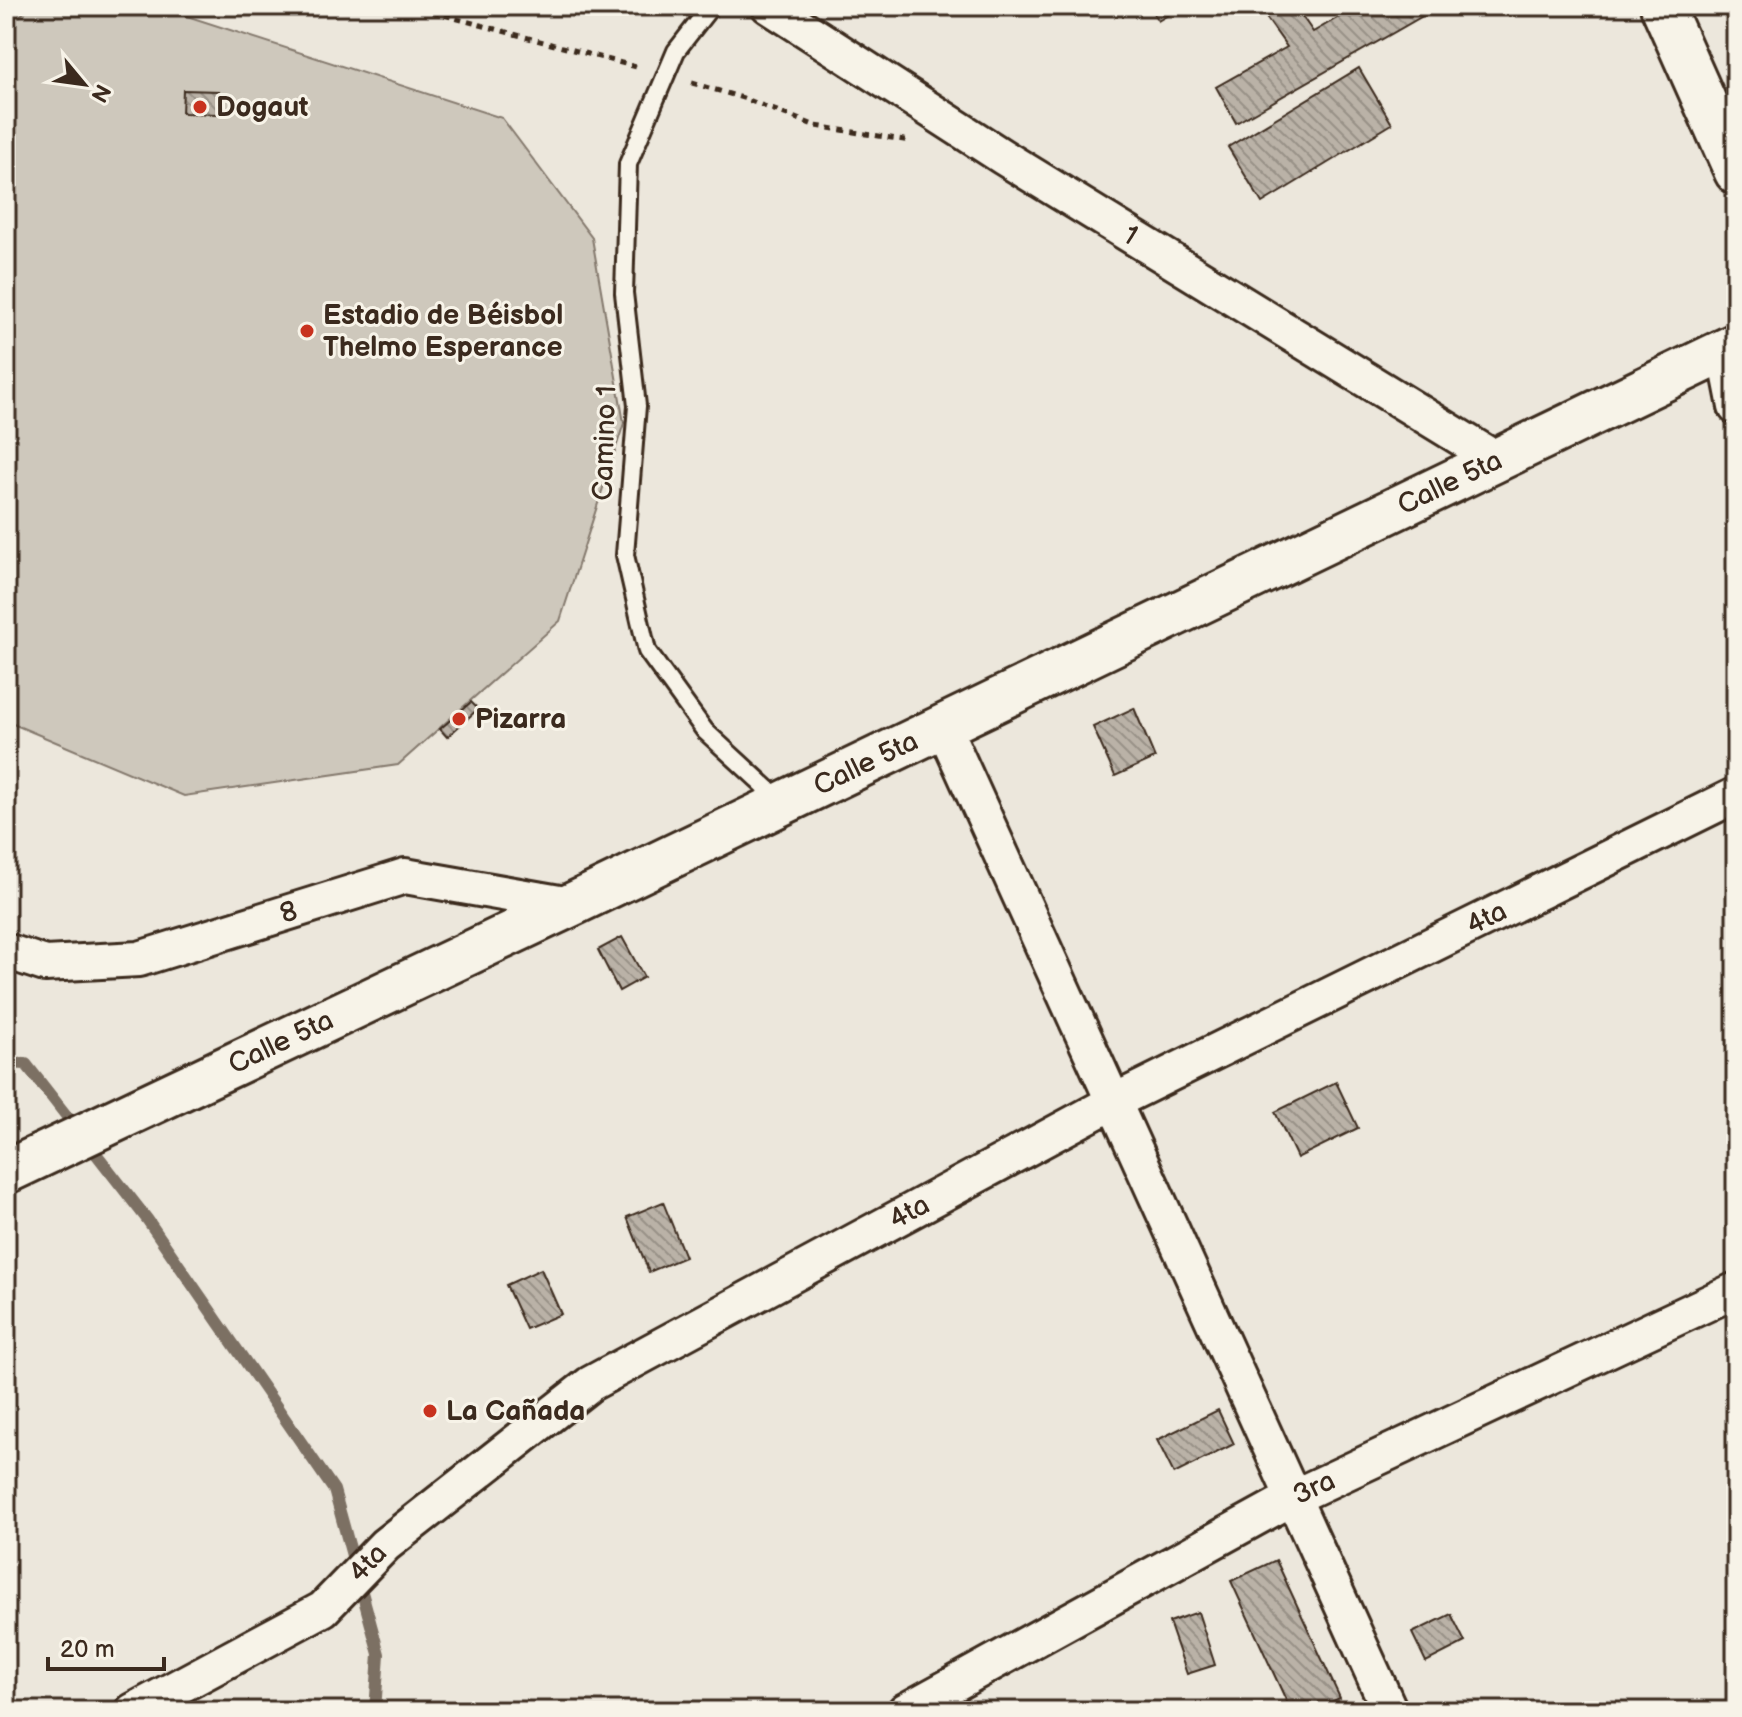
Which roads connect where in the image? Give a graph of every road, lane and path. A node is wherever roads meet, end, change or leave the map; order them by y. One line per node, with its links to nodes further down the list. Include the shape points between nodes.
1 (410, 6): 5 (path)
2 (711, 6): 5 (lane, Camino 1, via 676,51)
3 (769, 6): 10 (street, 1, via 1003,157)
4 (1662, 6): 7 (street)
5 (665, 75): 6 (path, via 816,126); 13 (lane, Camino 1, via 628,164 624,293 637,406 625,555 647,651 705,731)
6 (925, 144)
7 (1736, 172)
8 (1730, 348): 9 (street); 10 (street, Calle 5ta)
9 (1736, 407)
10 (1497, 460): 11 (street, Calle 5ta)
11 (943, 726): 13 (street, Calle 5ta); 16 (street)
12 (1736, 795): 16 (street, 4ta)
13 (781, 801): 14 (street, Calle 5ta)
14 (571, 905): 15 (street, 8, via 405,876 139,959 45,964); 17 (street, Calle 5ta)
15 (6, 951)
16 (1115, 1101): 19 (street); 20 (street, 4ta, via 590,1384 385,1545 323,1609)
17 (6, 1172)
18 (1736, 1290): 19 (street, 3ra)
19 (1294, 1497): 21 (street, 3ra); 22 (street)
20 (133, 1711)
21 (905, 1711)
22 (1390, 1711)

